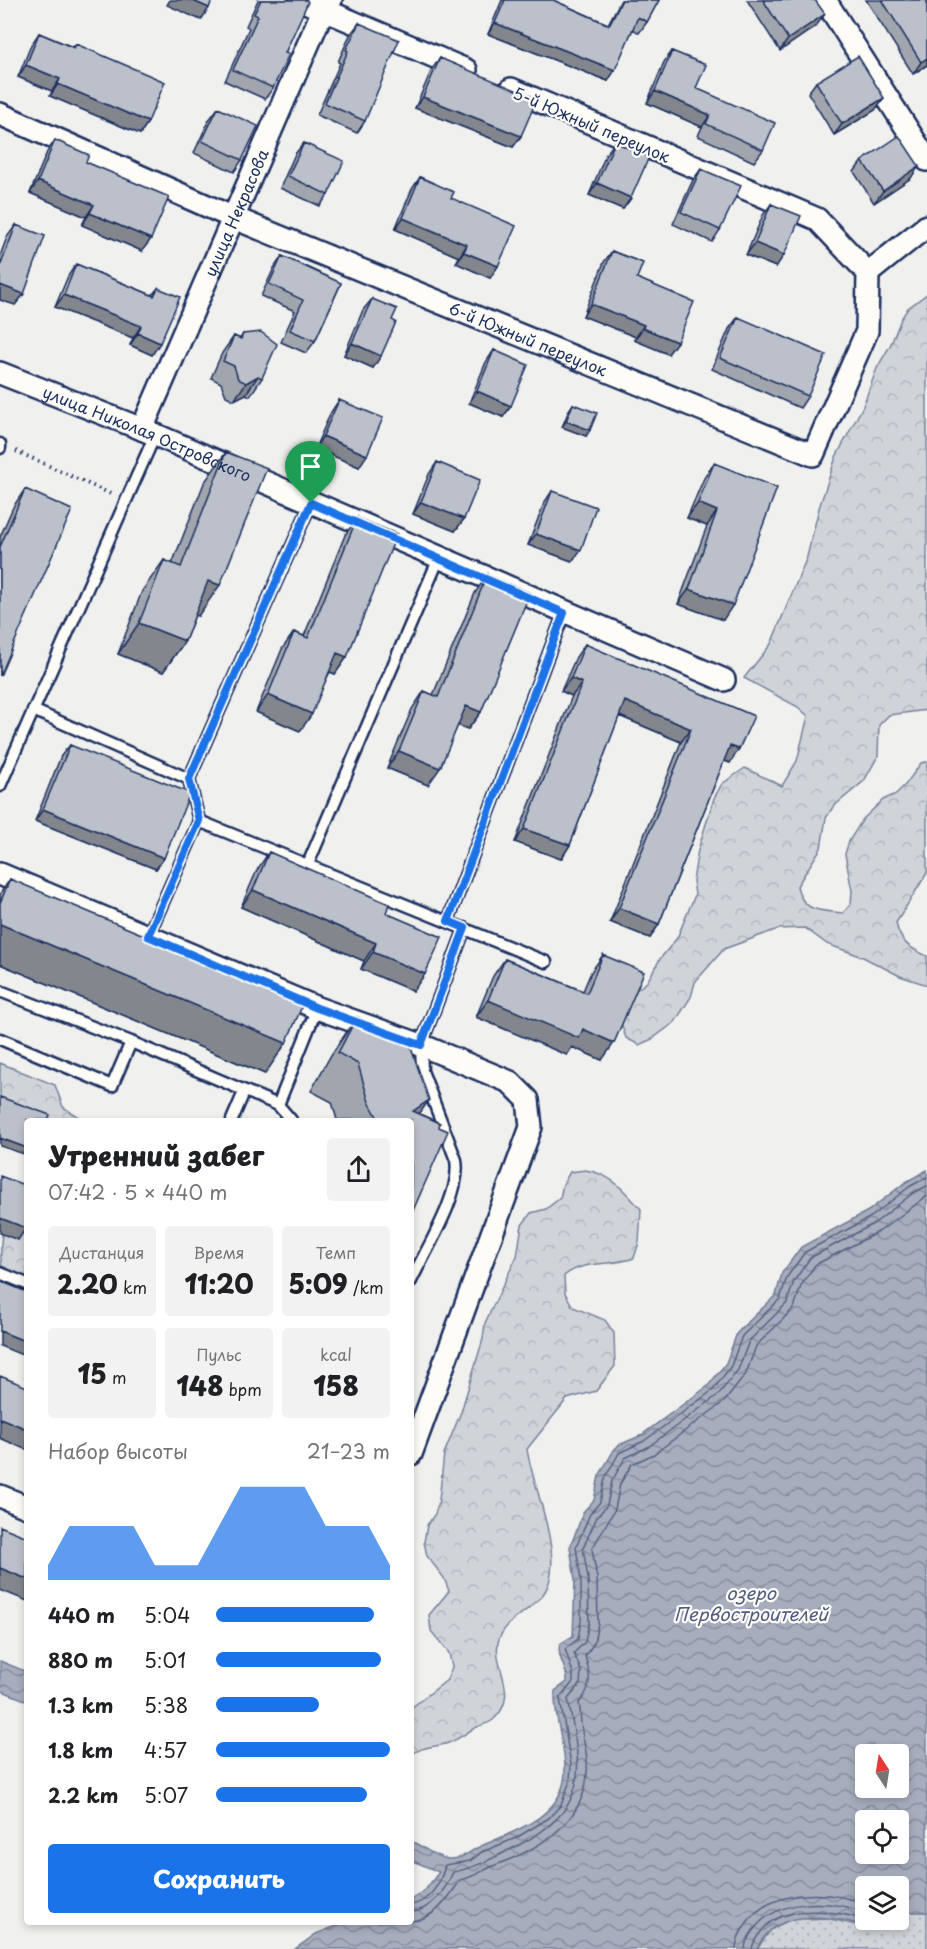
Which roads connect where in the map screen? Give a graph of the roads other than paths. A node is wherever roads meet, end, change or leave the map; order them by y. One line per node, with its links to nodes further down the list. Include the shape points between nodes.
1 (301, 0): 3 (street, 5-й Южный переулок)
2 (825, 0): 5 (street)
3 (327, 5): 6 (street, улица Некрасова); 8 (street, 5-й Южный переулок, via 817,219)
4 (0, 114): 6 (street, 6-й Южный переулок)
5 (927, 160)
6 (234, 218): 8 (street, 6-й Южный переулок, via 813,455 867,331); 10 (street, улица Некрасова)
7 (927, 226): 8 (street)
8 (868, 273)
9 (0, 373): 10 (street, улица Николая Островского)
10 (149, 432): 11 (street, улица Николая Островского); 15 (lane, via 125,501)
11 (311, 503): 12 (street, улица Николая Островского); 16 (lane)
12 (439, 558): 13 (street, улица Николая Островского); 19 (lane)
13 (564, 613): 14 (street, улица Николая Островского); 21 (lane)
14 (724, 680)
15 (33, 710): 16 (lane); 17 (lane)
16 (189, 779): 18 (lane)
17 (0, 786)
18 (199, 821): 19 (lane); 23 (lane)
19 (308, 864): 21 (lane)
20 (0, 874): 23 (street)
21 (448, 921): 22 (lane)
22 (465, 928): 24 (lane); 29 (lane)
23 (148, 936): 26 (street)
24 (546, 962)
25 (0, 991): 28 (lane)
26 (317, 1008): 29 (street); 31 (lane)
27 (0, 1039): 28 (lane, via 112,1086)
28 (131, 1042): 30 (lane)
29 (421, 1045): 35 (lane, via 422,1071 458,1173 454,1190); 37 (street, via 510,1082 528,1100 531,1127)
30 (244, 1092): 31 (lane); 32 (lane)
31 (278, 1105): 33 (lane)
32 (233, 1118)
33 (289, 1118)
34 (0, 1273): 36 (lane)
35 (414, 1275)
36 (24, 1283)
37 (414, 1442)
38 (0, 1496): 39 (street)
39 (24, 1507)

